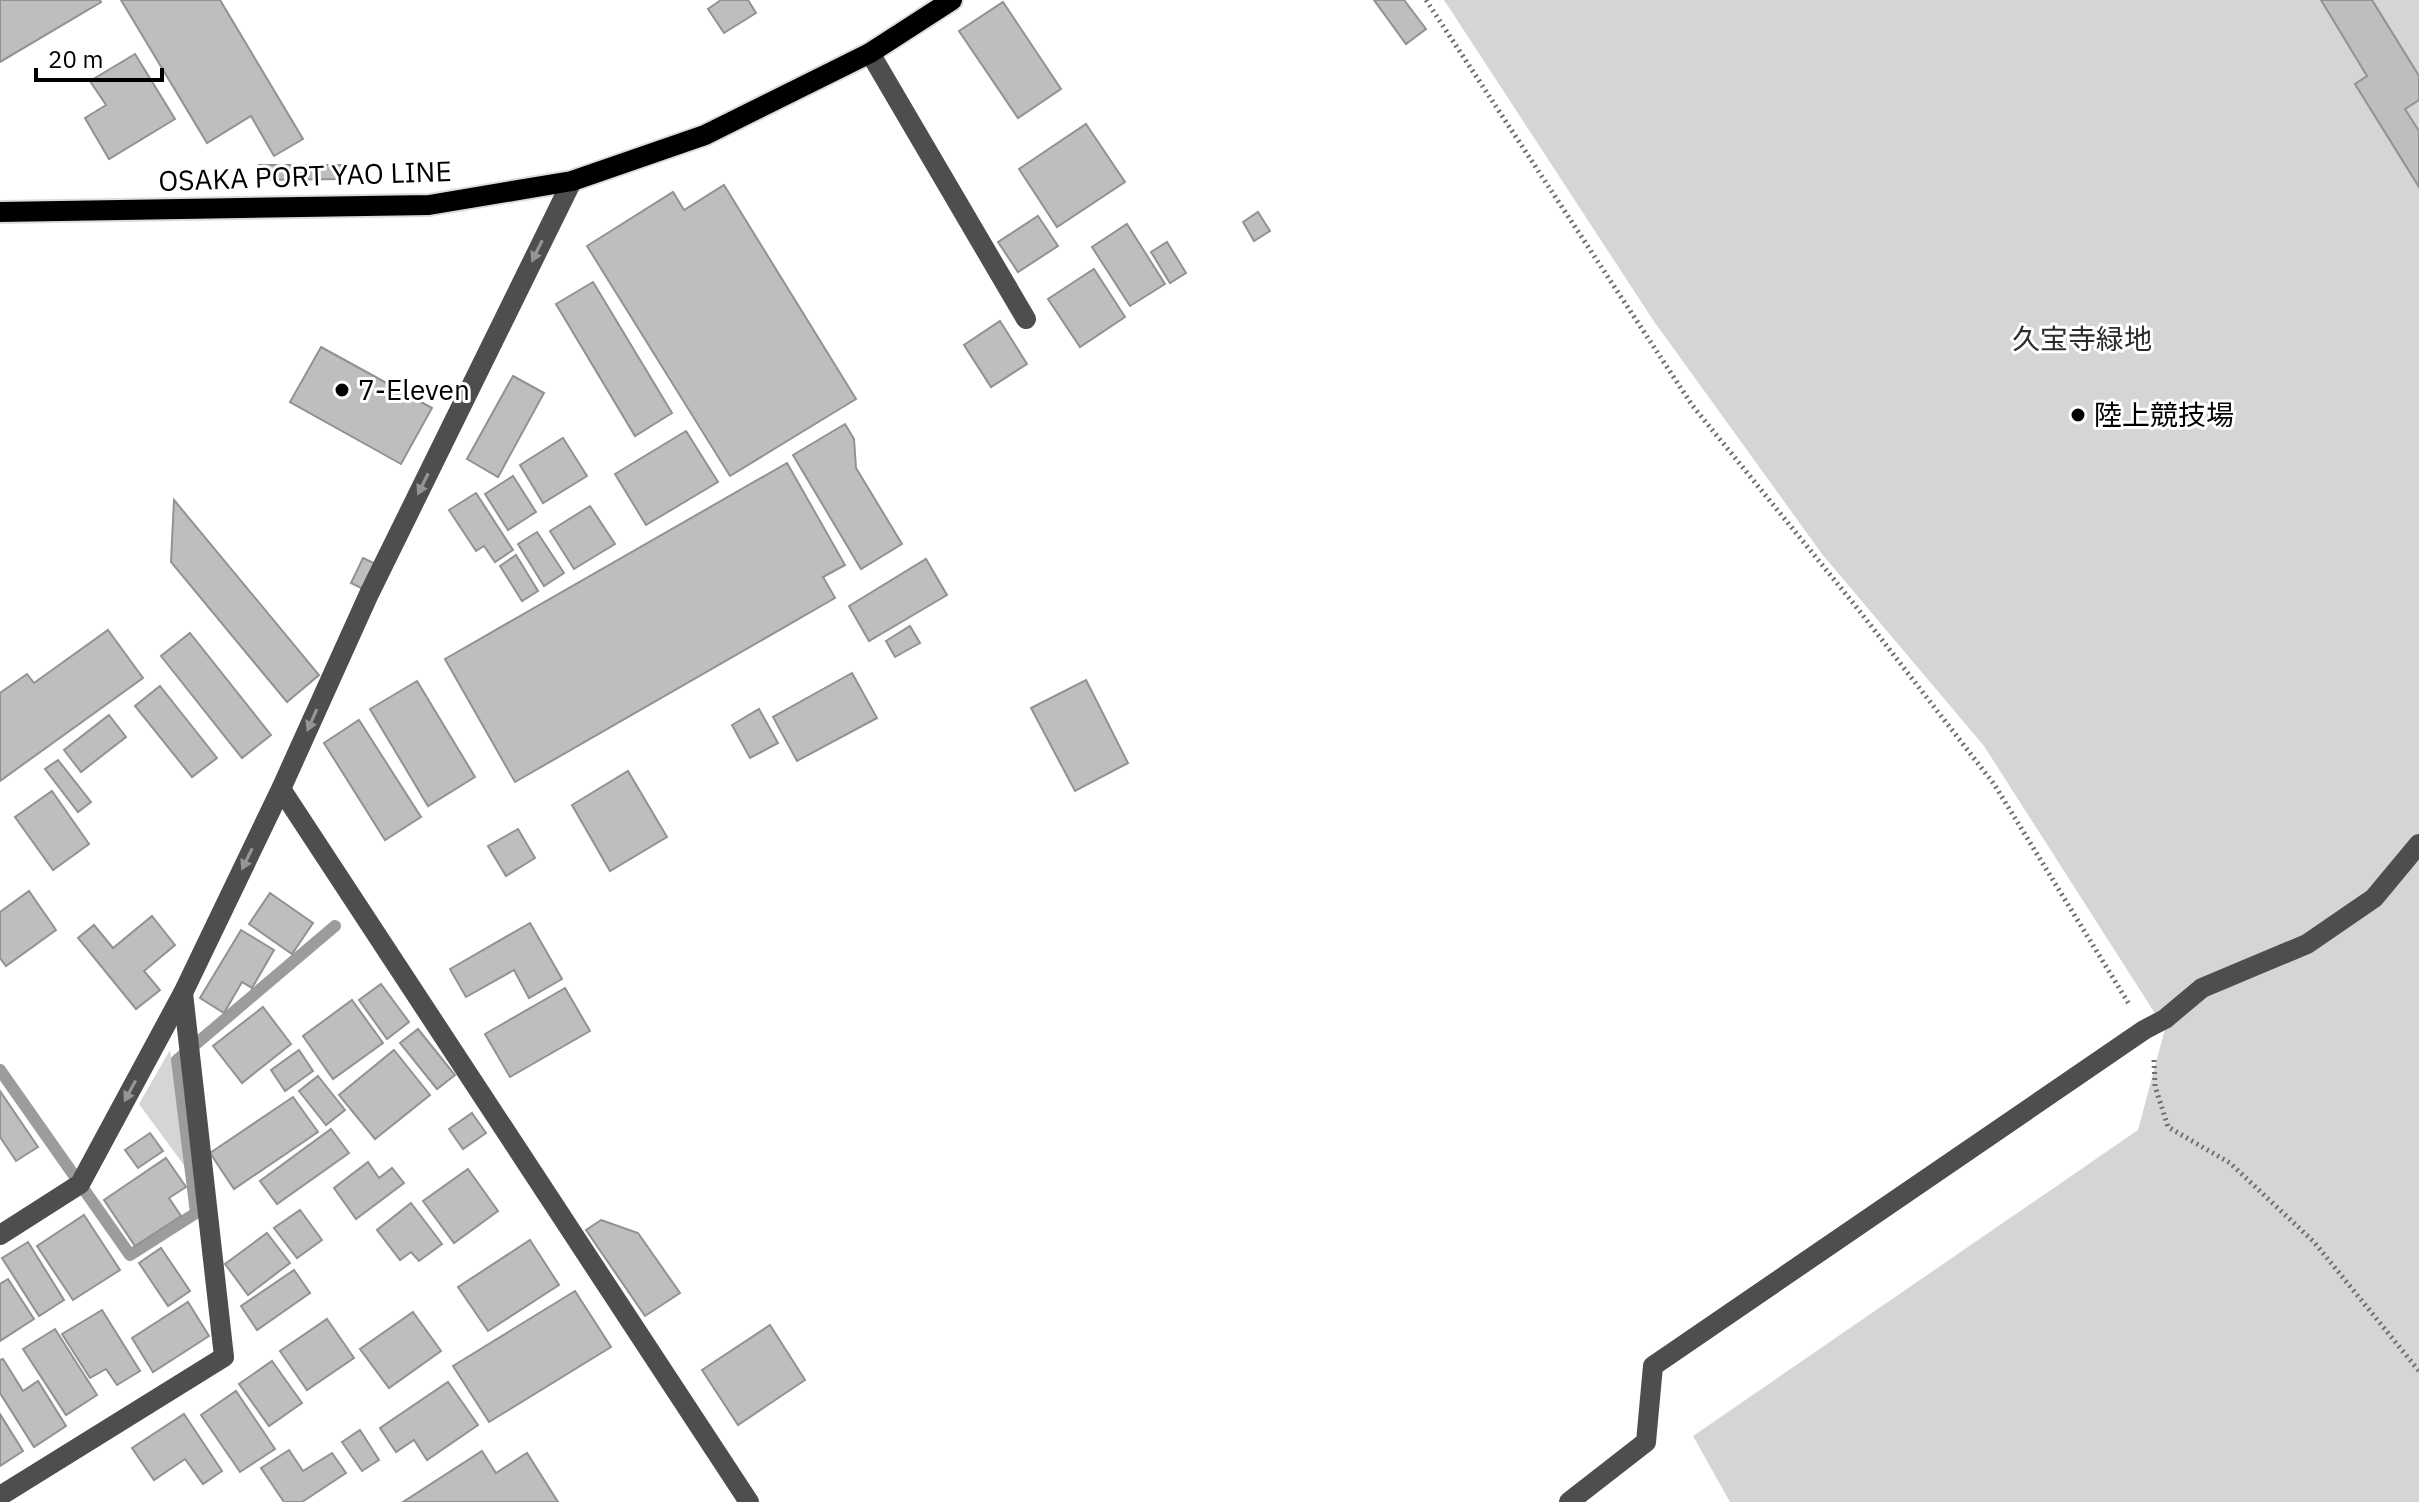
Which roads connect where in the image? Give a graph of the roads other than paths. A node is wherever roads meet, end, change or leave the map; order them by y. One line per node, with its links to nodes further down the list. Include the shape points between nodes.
1 (952, 0): 2 (main road, OSAKA PORT YAO LINE)
2 (870, 53): 3 (main road, OSAKA PORT YAO LINE, via 705,135); 5 (street)
3 (572, 181): 4 (main road, OSAKA PORT YAO LINE, via 429,205); 6 (street, one-way to 6, via 369,594)
4 (0, 212)
5 (1026, 319)
6 (281, 789): 8 (street, one-way to 8); 11 (street)
7 (2419, 844): 12 (street, via 2374,898 2307,944 2202,988 2165,1019 1653,1366 1646,1442)
8 (183, 993): 9 (street, one-way to 9, via 80,1184); 10 (street, via 224,1357)
9 (0, 1235)
10 (0, 1496)
11 (749, 1502)
12 (1569, 1502)

